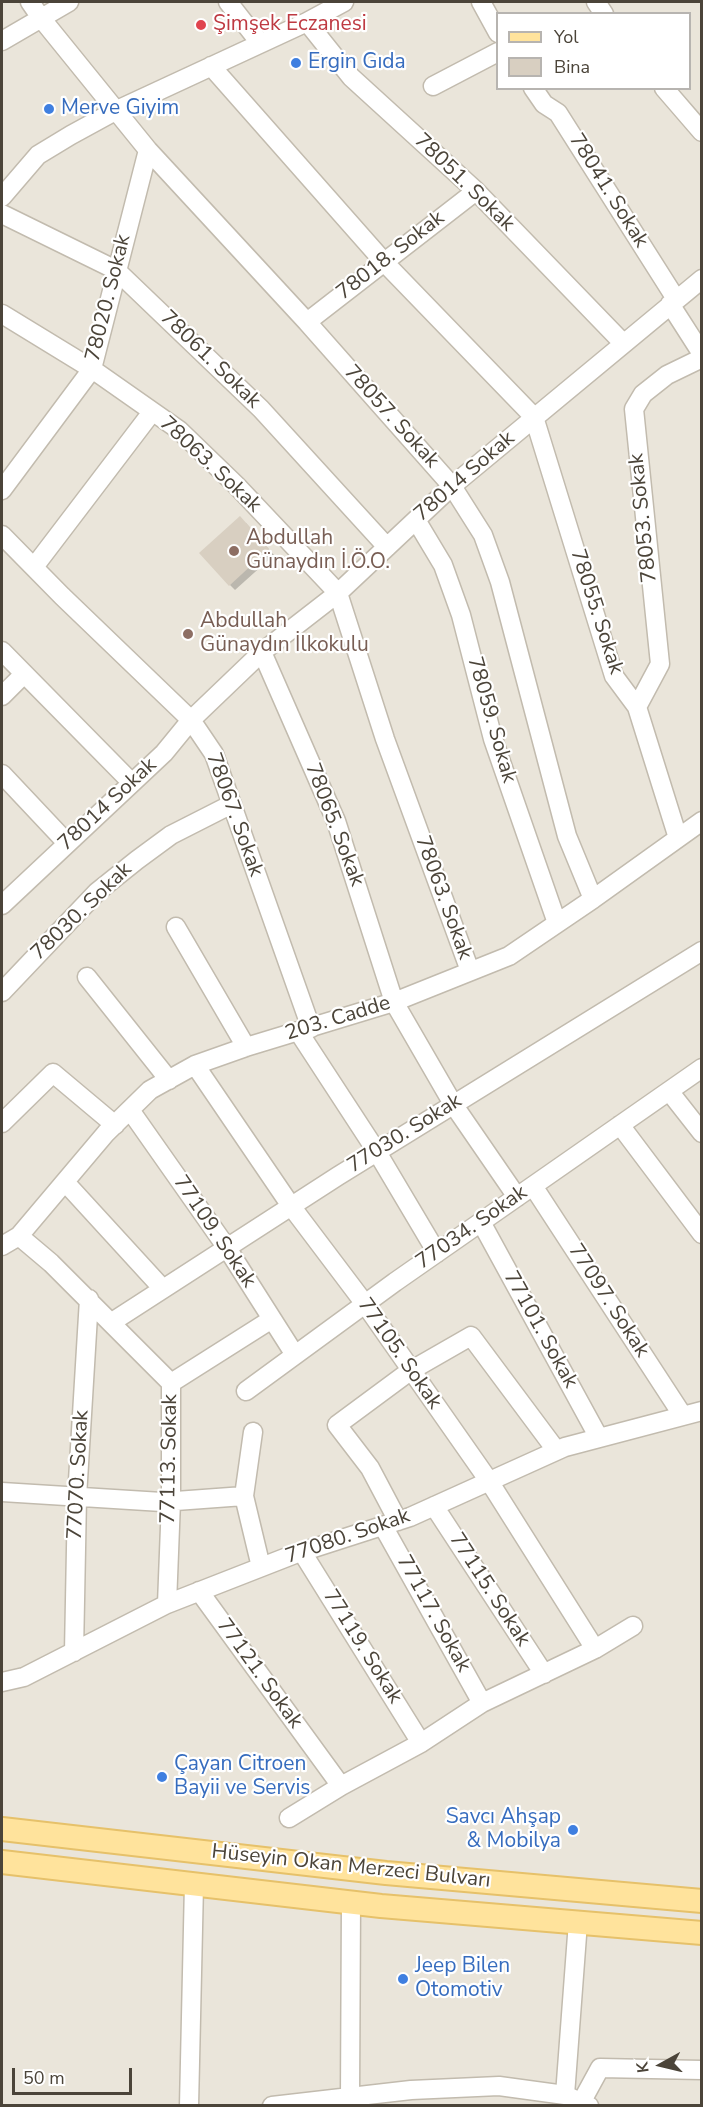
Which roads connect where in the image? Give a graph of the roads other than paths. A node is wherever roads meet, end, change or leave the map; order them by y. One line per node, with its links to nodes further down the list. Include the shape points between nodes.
1 (30, 2): 6 (street, 78057. Sokak)
2 (69, 2): 6 (street)
3 (228, 2): 10 (street)
4 (344, 2): 7 (street)
5 (481, 2): 8 (street)
6 (41, 18): 9 (street); 16 (street, 78057. Sokak)
7 (307, 22): 10 (street); 19 (street, 78051. Sokak, via 351,77)
8 (496, 29)
9 (2, 41)
10 (260, 44): 12 (street)
11 (496, 53): 13 (street)
12 (211, 66): 16 (street); 22 (street)
13 (433, 86)
14 (534, 90): 25 (street, 78041. Sokak, via 544,104 558,113)
15 (666, 90): 17 (street)
16 (115, 111): 18 (street, 78057. Sokak); 20 (street, via 38,155)
17 (702, 132)
18 (148, 150): 23 (street, 78020. Sokak); 27 (street, 78057. Sokak)
19 (476, 191): 22 (street, 78018. Sokak); 28 (street, 78051. Sokak)
20 (2, 197)
21 (2, 214): 23 (street, 78061. Sokak)
22 (384, 262): 27 (street, 78018. Sokak); 32 (street)
23 (116, 270): 30 (street, 78020. Sokak); 37 (street, 78061. Sokak, via 261,409)
24 (702, 279): 25 (street, 78014 Sokak)
25 (673, 301): 28 (street, 78014 Sokak); 29 (street, 78041. Sokak)
26 (2, 314): 30 (street, 78063. Sokak)
27 (307, 322): 33 (street, 78057. Sokak)
28 (623, 343): 32 (street, 78014 Sokak)
29 (702, 356): 44 (street, 78053. Sokak, via 667,375 643,394 634,409 660,664)
30 (92, 369): 31 (street, 78063. Sokak); 34 (street, 78020. Sokak)
31 (152, 412): 38 (street); 39 (street, 78063. Sokak, via 179,430 236,485)
32 (534, 417): 33 (street, 78014 Sokak); 44 (street, 78055. Sokak, via 614,676)
33 (452, 486): 35 (street, 78014 Sokak); 52 (street, 78057. Sokak, via 483,535 500,582 567,836)
34 (2, 490)
35 (416, 520): 37 (street, 78014 Sokak); 54 (street, 78059. Sokak, via 443,565 461,615 494,739)
36 (2, 535): 38 (street, 78067. Sokak)
37 (387, 547): 39 (street, 78014 Sokak)
38 (34, 567): 45 (street, 78067. Sokak)
39 (338, 593): 41 (street, 78014 Sokak); 57 (street, 78063. Sokak)
40 (2, 651): 42 (street)
41 (262, 652): 45 (street, 78014 Sokak); 60 (street, 78065. Sokak, via 336,821)
42 (24, 674): 43 (street); 47 (street)
43 (2, 696)
44 (637, 707): 50 (street, 78055. Sokak)
45 (191, 720): 47 (street, 78014 Sokak); 48 (street, 78067. Sokak, via 214,754)
46 (2, 774): 51 (street)
47 (132, 783): 51 (street, 78014 Sokak)
48 (232, 804): 59 (street, 78030. Sokak, via 171,835 97,892); 61 (street, 78067. Sokak)
49 (702, 821): 50 (street, 203. Cadde)
50 (678, 838): 52 (street, 203. Cadde)
51 (68, 843): 53 (street, 78014 Sokak)
52 (593, 899): 54 (street, 203. Cadde)
53 (2, 905)
54 (557, 923): 57 (street, 203. Cadde, via 509,956)
55 (176, 927): 62 (street)
56 (702, 951): 67 (street, 77030. Sokak)
57 (470, 972): 60 (street, 203. Cadde)
58 (87, 977): 65 (street)
59 (2, 992)
60 (394, 1002): 61 (street, 203. Cadde); 67 (street)
61 (305, 1029): 62 (street, 203. Cadde); 73 (street, 78067. Sokak)
62 (246, 1047): 63 (street, 203. Cadde)
63 (195, 1065): 65 (street, 203. Cadde); 77 (street, 77105. Sokak)
64 (702, 1068): 66 (street, 77034. Sokak)
65 (169, 1080): 68 (street, 203. Cadde, via 150,1090)
66 (669, 1091): 71 (street, 77034. Sokak); 72 (street)
67 (453, 1104): 73 (street, 77030. Sokak); 76 (street)
68 (130, 1110): 70 (street, 203. Cadde); 82 (street, 77109. Sokak)
69 (2, 1123): 70 (street, via 53,1073)
70 (115, 1125): 74 (street, 203. Cadde)
71 (620, 1125): 75 (street, 77034. Sokak); 79 (street)
72 (702, 1133)
73 (377, 1152): 77 (street, 77030. Sokak); 83 (street, 78067. Sokak)
74 (65, 1182): 80 (street, 203. Cadde); 84 (street)
75 (533, 1186): 76 (street, 77034. Sokak); 93 (street, 77097. Sokak)
76 (517, 1197): 78 (street, 77034. Sokak)
77 (291, 1206): 82 (street, 77030. Sokak); 86 (street, 77105. Sokak)
78 (481, 1222): 83 (street, 77034. Sokak); 95 (street, 77101. Sokak)
79 (702, 1233)
80 (19, 1236): 81 (street, 203. Cadde); 85 (street, 77113. Sokak)
81 (2, 1246)
82 (227, 1248): 84 (street, 77030. Sokak); 87 (street, 77109. Sokak)
83 (437, 1253): 86 (street, 77034. Sokak)
84 (163, 1289): 88 (street, 77030. Sokak)
85 (89, 1299): 88 (street, 77113. Sokak); 100 (street, 77070. Sokak)
86 (364, 1304): 89 (street, 77034. Sokak); 90 (street, 77105. Sokak)
87 (272, 1319): 89 (street, 77109. Sokak); 91 (street)
88 (112, 1322): 91 (street, 77113. Sokak)
89 (295, 1355): 92 (street, 77034. Sokak)
90 (410, 1371): 96 (street, via 471,1336); 97 (street, 77105. Sokak); 103 (street, 77117. Sokak, via 337,1425 370,1468)
91 (171, 1383): 101 (street, 77113. Sokak)
92 (246, 1391)
93 (696, 1414): 95 (street, 77080. Sokak)
94 (253, 1432): 99 (street)
95 (599, 1438): 96 (street, 77080. Sokak)
96 (556, 1450): 97 (street, 77080. Sokak)
97 (489, 1481): 102 (street, 77080. Sokak); 109 (street, 77105. Sokak)
98 (2, 1492): 100 (street)
99 (244, 1496): 101 (street); 105 (street)
100 (77, 1497): 101 (street); 110 (street, 77070. Sokak)
101 (171, 1501): 107 (street, 77113. Sokak)
102 (434, 1506): 103 (street, 77080. Sokak); 111 (street, 77115. Sokak)
103 (390, 1523): 104 (street, 77080. Sokak); 113 (street, 77117. Sokak)
104 (302, 1552): 105 (street, 77080. Sokak); 114 (street, 77119. Sokak)
105 (261, 1567): 106 (street, 77080. Sokak)
106 (199, 1591): 107 (street, 77080. Sokak); 115 (street, 77121. Sokak)
107 (166, 1604): 110 (street, 77080. Sokak)
108 (633, 1626): 109 (street)
109 (595, 1649): 111 (street)
110 (74, 1652): 112 (street, 77080. Sokak, via 24,1677)
111 (544, 1674): 113 (street)
112 (2, 1682)
113 (482, 1703): 114 (street)
114 (421, 1743): 115 (street)
115 (341, 1786): 116 (street)
116 (289, 1818)
117 (2, 1829): 120 (main road, Hüseyin Okan Merzeci Bulvarı, via 386,1873)
118 (2, 1862): 119 (main road, Hüseyin Okan Merzeci Bulvarı)
119 (194, 1884): 121 (main road, Hüseyin Okan Merzeci Bulvarı); 130 (street)
120 (702, 1901)
121 (351, 1902): 122 (main road, Hüseyin Okan Merzeci Bulvarı); 125 (street)
122 (578, 1922): 123 (main road, Hüseyin Okan Merzeci Bulvarı); 128 (street)
123 (702, 1933)
124 (702, 2070): 128 (street, via 600,2068)
125 (350, 2097): 127 (street); 129 (street)
126 (457, 2097): 127 (street); 128 (street, via 499,2086)
127 (394, 2099)
128 (579, 2100)
129 (279, 2105)
130 (189, 2106)

